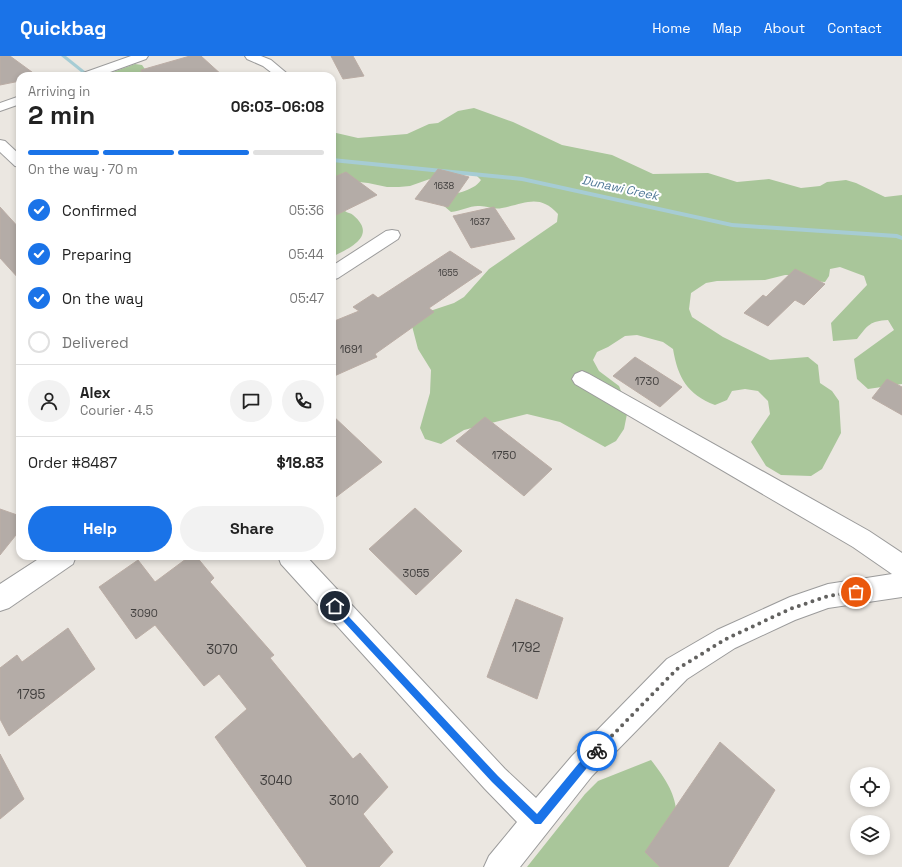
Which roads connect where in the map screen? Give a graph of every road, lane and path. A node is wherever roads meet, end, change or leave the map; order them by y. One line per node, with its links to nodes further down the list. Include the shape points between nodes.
1 (142, 56): 3 (street)
2 (251, 56): 4 (street)
3 (97, 72)
4 (279, 72)
5 (16, 101): 6 (street)
6 (0, 107)
7 (0, 144): 8 (street)
8 (16, 159)
9 (392, 235): 10 (street)
10 (336, 271)
11 (582, 378): 14 (street, via 861,539)
12 (58, 560): 16 (street)
13 (294, 560): 17 (street, via 495,779)
14 (902, 567)
15 (902, 586): 17 (street, via 828,596 790,609 726,639 677,669 582,766)
16 (0, 599)
17 (538, 821): 18 (street)
18 (500, 867)

